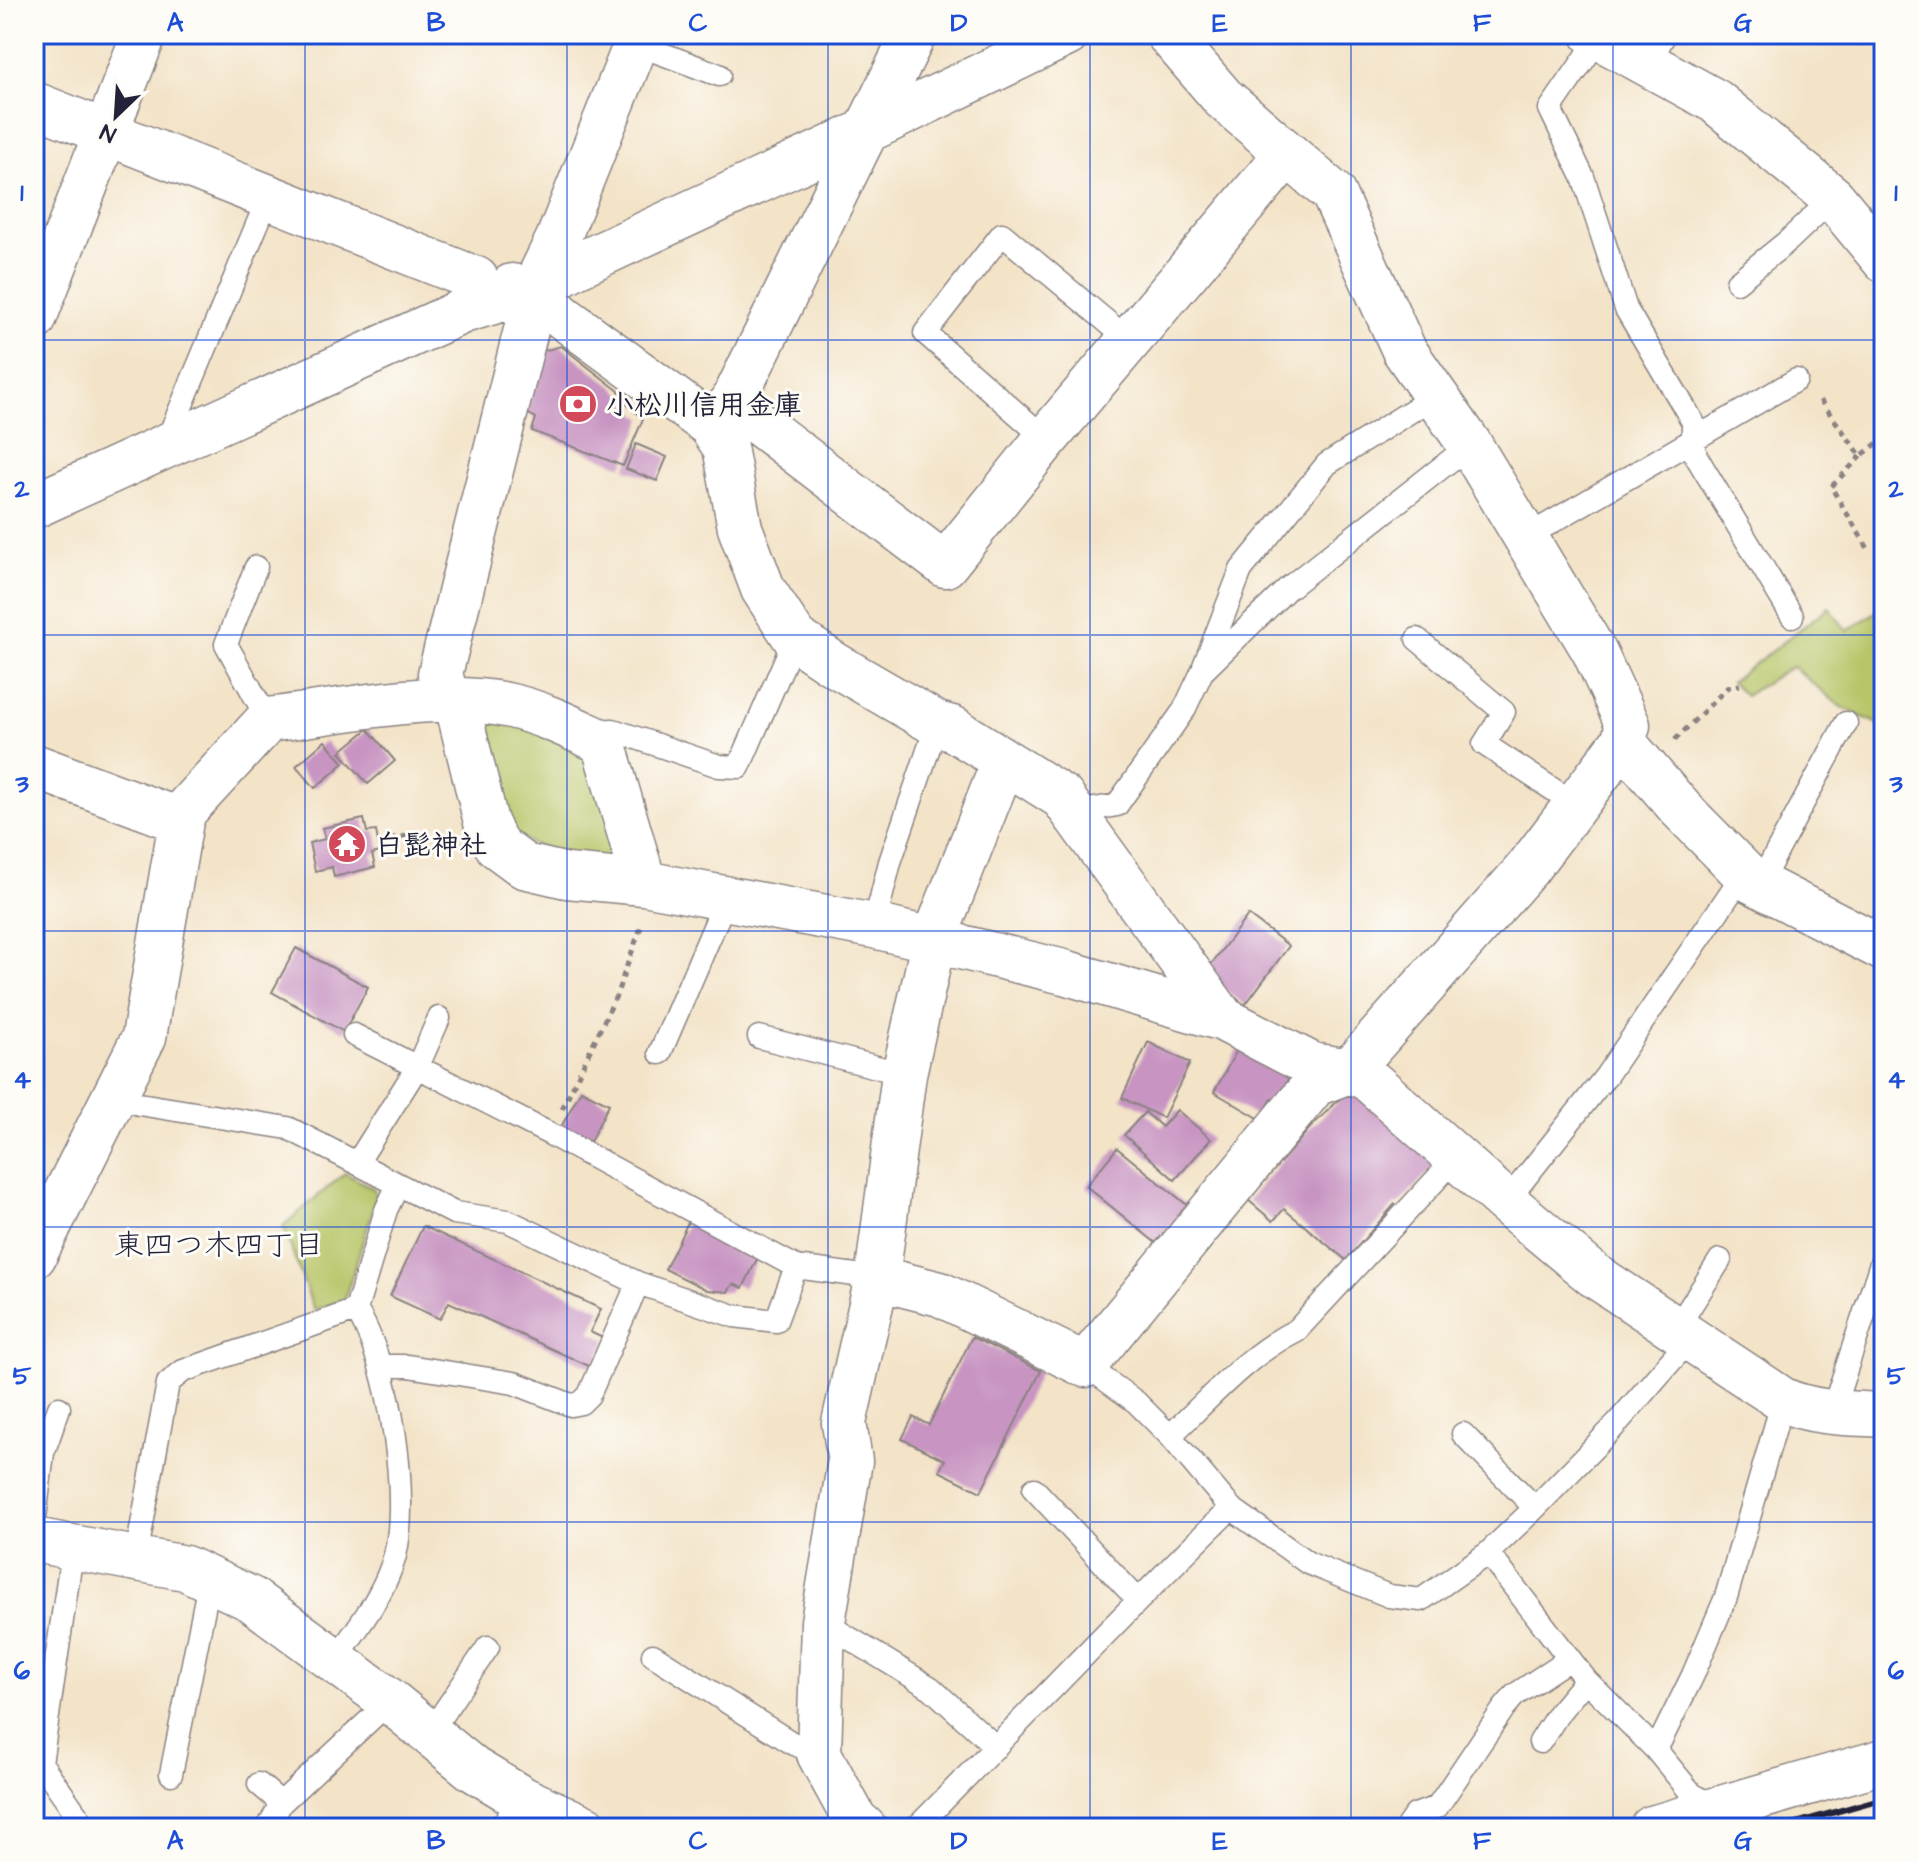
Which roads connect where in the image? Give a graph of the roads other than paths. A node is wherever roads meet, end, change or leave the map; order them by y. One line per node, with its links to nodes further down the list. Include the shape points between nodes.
1 (144, 34): 10 (street)
2 (914, 34): 11 (street)
3 (1067, 34): 11 (street)
4 (1168, 34): 12 (street, via 1223,98)
5 (1596, 36): 7 (street); 24 (lane, via 1550,109 1583,177 1626,309 1693,422)
6 (638, 39): 8 (lane); 17 (street)
7 (1657, 49): 14 (street)
8 (719, 75)
9 (34, 104): 10 (street)
10 (106, 131): 13 (street); 18 (street)
11 (864, 132): 17 (street); 22 (street)
12 (1286, 155): 19 (street); 21 (street, via 1333,193 1404,350)
13 (269, 196): 17 (street, via 476,279); 26 (lane)
14 (1833, 198): 15 (street); 16 (lane)
15 (1884, 260)
16 (1737, 282)
17 (533, 290): 22 (street, via 563,317); 26 (street, via 463,311); 34 (street, via 440,674)
18 (34, 319)
19 (1130, 341): 23 (street); 23 (lane, via 1002,234 925,333)
20 (1796, 380): 24 (lane)
21 (1435, 396): 25 (street); 33 (lane, via 1327,464 1241,570)
22 (721, 414): 23 (street, via 945,565); 31 (street, via 740,528 763,589)
23 (1046, 439)
24 (1693, 441): 28 (lane); 30 (lane, via 1696,456)
25 (1470, 445): 28 (street); 33 (lane, via 1287,589)
26 (164, 448): 27 (street)
27 (34, 506)
28 (1526, 537): 39 (street, via 1594,651 1628,725)
29 (256, 567): 35 (lane, via 226,644)
30 (1792, 616)
31 (795, 638): 37 (street); 38 (lane, via 739,767 719,766 613,730)
32 (1417, 639): 43 (lane, via 1504,712 1484,744)
33 (1202, 672): 42 (lane, via 1184,710 1117,805 1089,810)
34 (447, 698): 35 (street); 38 (street, via 513,706); 46 (street, via 459,712 486,822 497,846 524,866)
35 (268, 720): 44 (street, via 185,810)
36 (1846, 723): 45 (lane)
37 (937, 724): 40 (street); 48 (lane)
38 (580, 732): 46 (street, via 603,742)
39 (1635, 755): 43 (street); 45 (street)
40 (1004, 761): 42 (street); 49 (street)
41 (34, 766): 44 (street)
42 (1062, 797): 52 (street)
43 (1575, 804): 57 (street, via 1527,869)
44 (181, 821): 59 (street, via 144,1037)
45 (1752, 879): 50 (street); 63 (lane)
46 (650, 884): 47 (street)
47 (726, 899): 48 (street); 55 (lane)
48 (874, 926): 49 (street)
49 (934, 939): 52 (street); 58 (street)
50 (1884, 949)
51 (439, 1018): 56 (lane)
52 (1223, 1019): 57 (street, via 1312,1065)
53 (354, 1035): 56 (lane)
54 (759, 1037): 58 (lane)
55 (660, 1053)
56 (418, 1066): 61 (lane); 67 (lane)
57 (1349, 1071): 60 (street, via 1367,1078); 72 (street, via 1315,1084)
58 (904, 1074): 68 (street)
59 (114, 1097): 61 (lane, via 288,1128); 65 (street)
60 (1456, 1158): 63 (street); 79 (lane, via 1297,1330 1224,1384)
61 (357, 1163): 62 (lane)
62 (398, 1185): 69 (lane, via 454,1213 508,1221); 70 (lane)
63 (1506, 1202): 71 (street, via 1594,1275)
64 (1884, 1254): 76 (lane)
65 (34, 1256)
66 (1720, 1260): 71 (lane)
67 (796, 1267): 68 (lane); 69 (lane, via 776,1321 734,1316)
68 (877, 1278): 72 (street, via 940,1294); 89 (street, via 844,1423 850,1461)
69 (638, 1283): 73 (lane, via 581,1403 571,1405 514,1383)
70 (356, 1310): 73 (lane, via 368,1326); 86 (lane, via 183,1371 168,1383)
71 (1683, 1334): 74 (street); 82 (lane, via 1611,1430)
72 (1085, 1365): 79 (lane, via 1136,1402)
73 (381, 1366): 93 (lane, via 399,1471 401,1521 392,1565)
74 (1783, 1400): 76 (street); 99 (lane, via 1726,1597)
75 (59, 1408): 83 (lane, via 43,1453)
76 (1832, 1412): 77 (street)
77 (1884, 1415)
78 (1463, 1434): 82 (lane)
79 (1170, 1436): 81 (lane)
80 (1034, 1489): 88 (lane)
81 (1231, 1508): 85 (lane, via 1308,1563 1389,1596 1421,1600); 88 (lane)
82 (1535, 1508): 85 (lane)
83 (34, 1526)
84 (54, 1543): 86 (street); 108 (lane, via 41,1763)
85 (1488, 1553): 92 (lane)
86 (136, 1557): 87 (street)
87 (210, 1578): 93 (street, via 251,1599); 102 (lane)
88 (1137, 1599): 98 (lane)
89 (823, 1622): 98 (lane, via 931,1688); 100 (street)
90 (488, 1647): 96 (lane)
91 (653, 1655): 100 (lane, via 792,1743)
92 (1569, 1659): 94 (lane); 112 (lane, via 1515,1695 1437,1807 1415,1815)
93 (335, 1660): 95 (street)
94 (1586, 1680): 97 (lane); 99 (lane)
95 (390, 1701): 96 (street); 104 (lane)
96 (429, 1734): 105 (street, via 473,1769)
97 (1540, 1742)
98 (996, 1747): 111 (lane)
99 (1656, 1750): 106 (lane, via 1692,1794)
100 (819, 1754): 107 (street)
101 (1884, 1761): 106 (street)
102 (171, 1774)
103 (259, 1784): 104 (lane)
104 (281, 1803): 109 (lane)
105 (511, 1814): 110 (street)
106 (1730, 1819): 113 (street)
107 (853, 1825)
108 (86, 1828)
109 (268, 1828)
110 (586, 1828)
111 (916, 1828)
112 (1406, 1828)
113 (1652, 1828)

